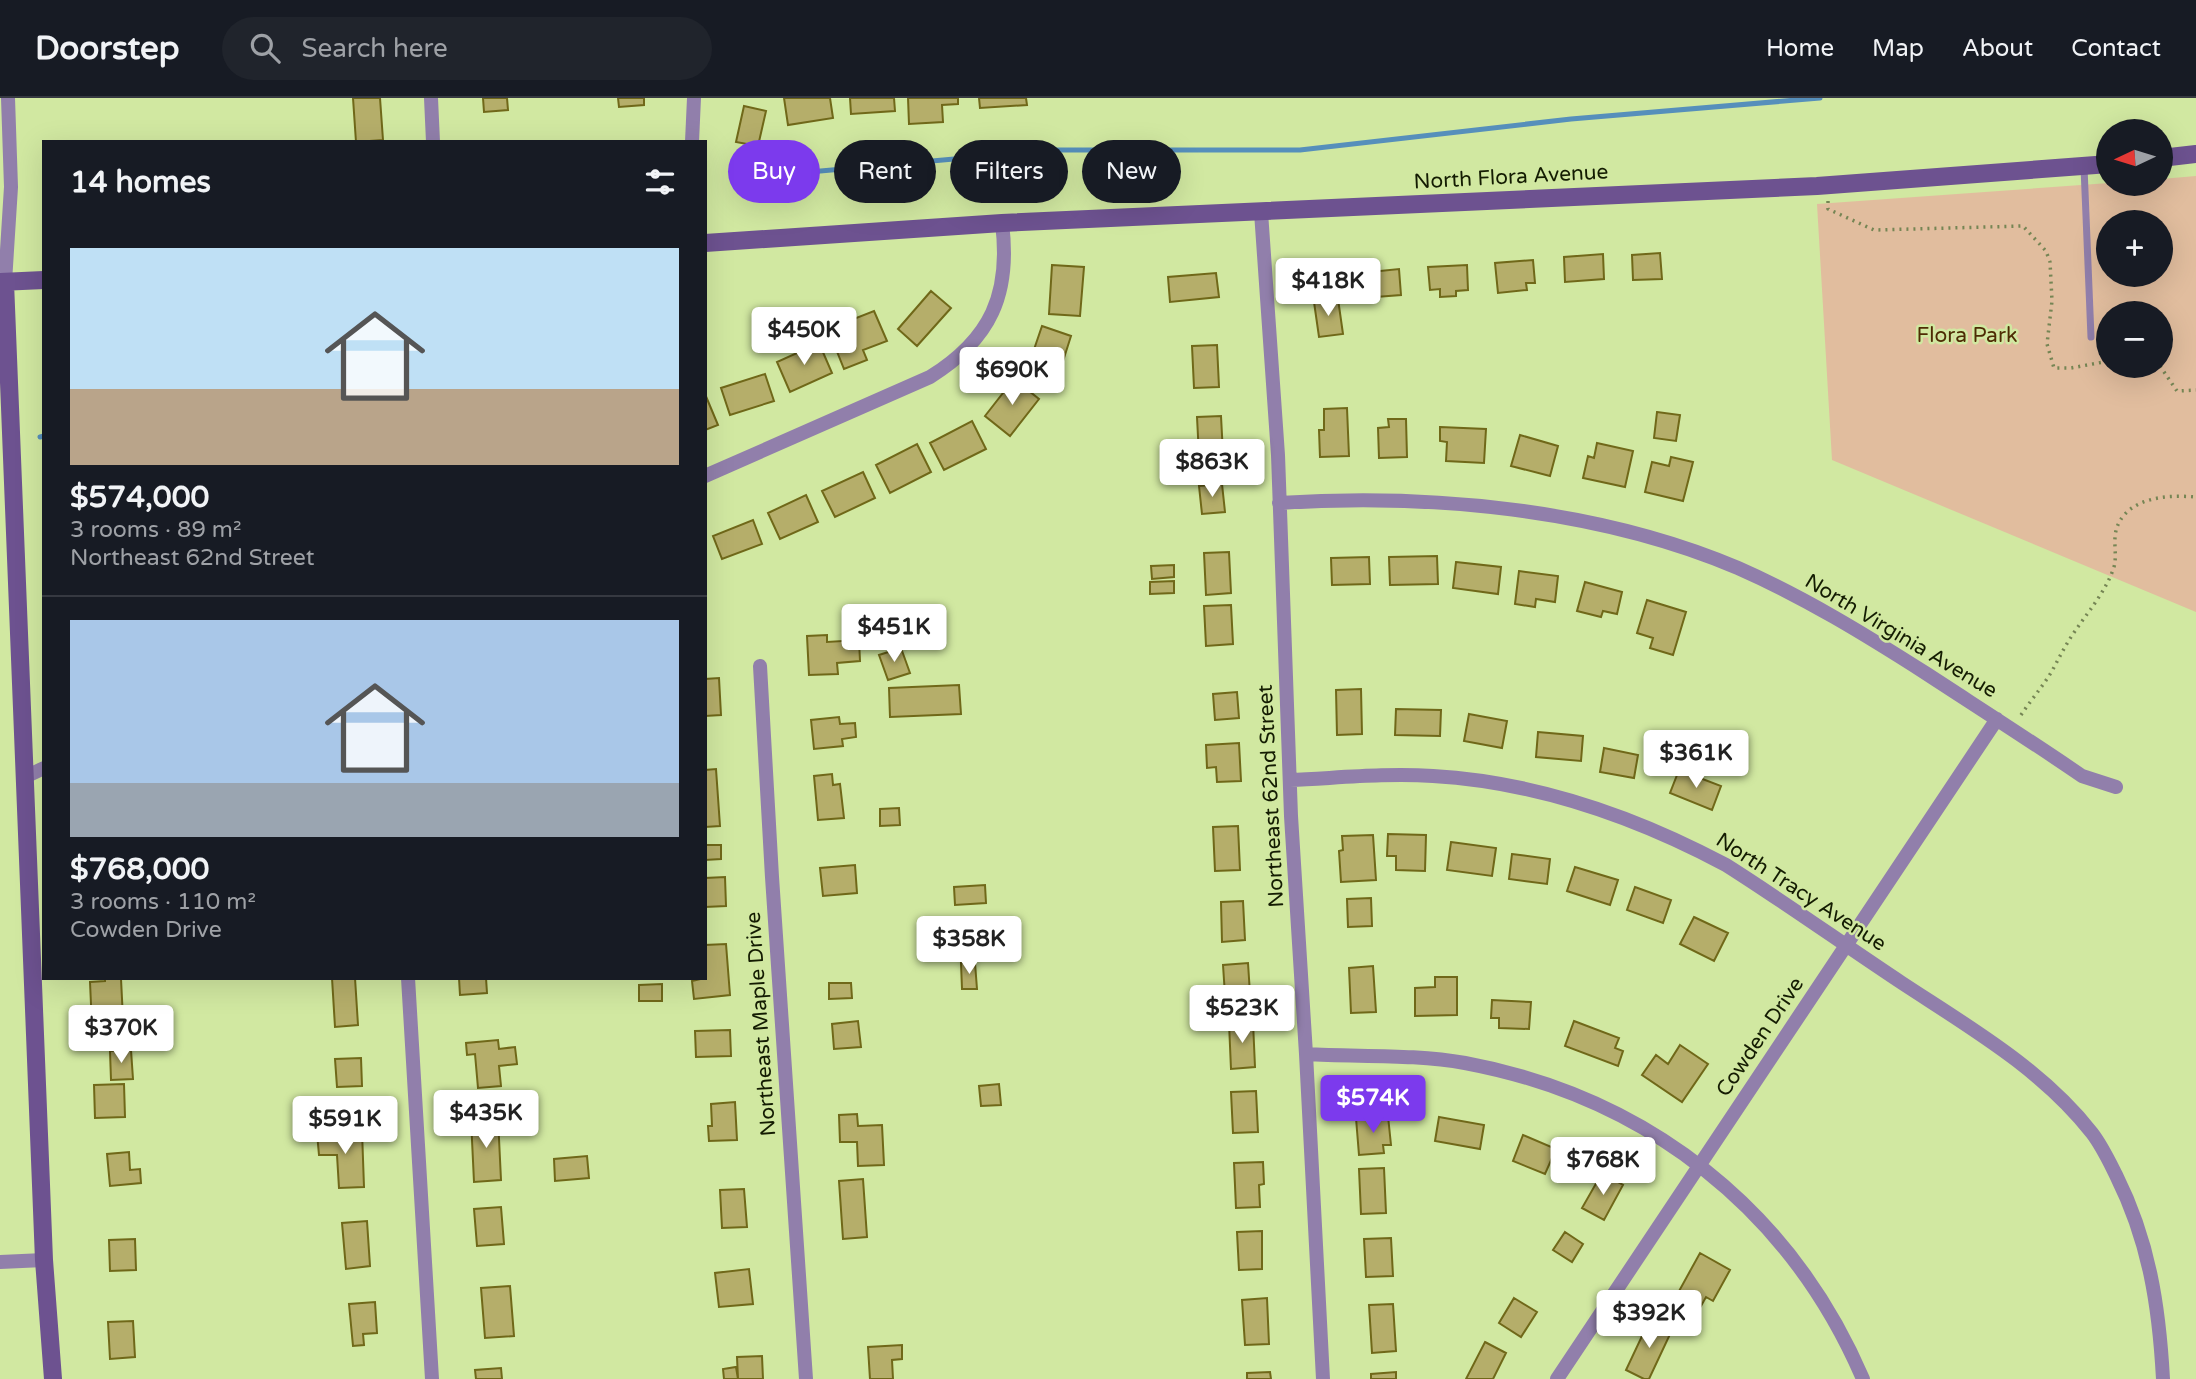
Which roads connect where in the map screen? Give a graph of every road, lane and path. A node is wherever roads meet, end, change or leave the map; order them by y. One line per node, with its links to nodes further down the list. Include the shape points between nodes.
1 (8, 98): 15 (street, via 11,187)
2 (431, 98): 4 (street)
3 (694, 98): 5 (street)
4 (433, 140)
5 (692, 140)
6 (2196, 154): 7 (street)
7 (2174, 157)
8 (2096, 165): 9 (street, North Flora Avenue)
9 (2084, 166): 11 (street, North Flora Avenue, via 1817,186); 16 (lane)
10 (1828, 199): 17 (path, via 1828,209 1874,230 2023,226 2050,262 2047,344 2054,368)
11 (1261, 212): 12 (street, North Flora Avenue); 22 (street, Northeast 62nd Street)
12 (1002, 223): 13 (street, North Flora Avenue); 20 (street, via 1004,274 994,309 983,330 950,364 930,377)
13 (707, 243)
14 (42, 280): 15 (street)
15 (3, 282): 27 (street)
16 (2091, 337)
17 (2096, 363)
18 (2168, 378): 19 (path, via 2177,391)
19 (2196, 390)
20 (707, 475)
21 (2196, 497): 25 (path, via 2147,501 2124,515 2117,527 2110,578)
22 (1279, 503): 24 (street, North Virginia Avenue, via 1368,500 1478,506 1610,528 1693,551 1738,568 1858,630); 28 (street, Northeast 62nd Street)
23 (760, 666): 39 (street, Northeast Maple Drive)
24 (1997, 719): 25 (street, North Virginia Avenue); 30 (street, Cowden Drive)
25 (2012, 729): 29 (street, North Virginia Avenue, via 2082,776)
26 (42, 769): 27 (street)
27 (24, 777): 31 (street)
28 (1290, 780): 30 (street, North Tracy Avenue, via 1436,776 1494,783 1605,811 1726,865); 33 (street, Northeast 62nd Street)
29 (2116, 787)
30 (1846, 946): 34 (street, Cowden Drive); 43 (street, North Tracy Avenue, via 2029,1070 2093,1135 2143,1238 2154,1281)
31 (38, 968): 35 (street)
32 (408, 980): 38 (street)
33 (1306, 1054): 34 (street, via 1411,1057 1514,1073 1605,1107); 40 (street, Northeast 62nd Street)
34 (1700, 1166): 41 (street, Cowden Drive); 42 (street, via 1771,1231 1805,1273 1832,1314)
35 (44, 1260): 36 (street); 37 (street)
36 (0, 1262)
37 (52, 1379)
38 (432, 1379)
39 (806, 1379)
40 (1323, 1379)
41 (1558, 1379)
42 (1863, 1379)
43 (2163, 1379)

